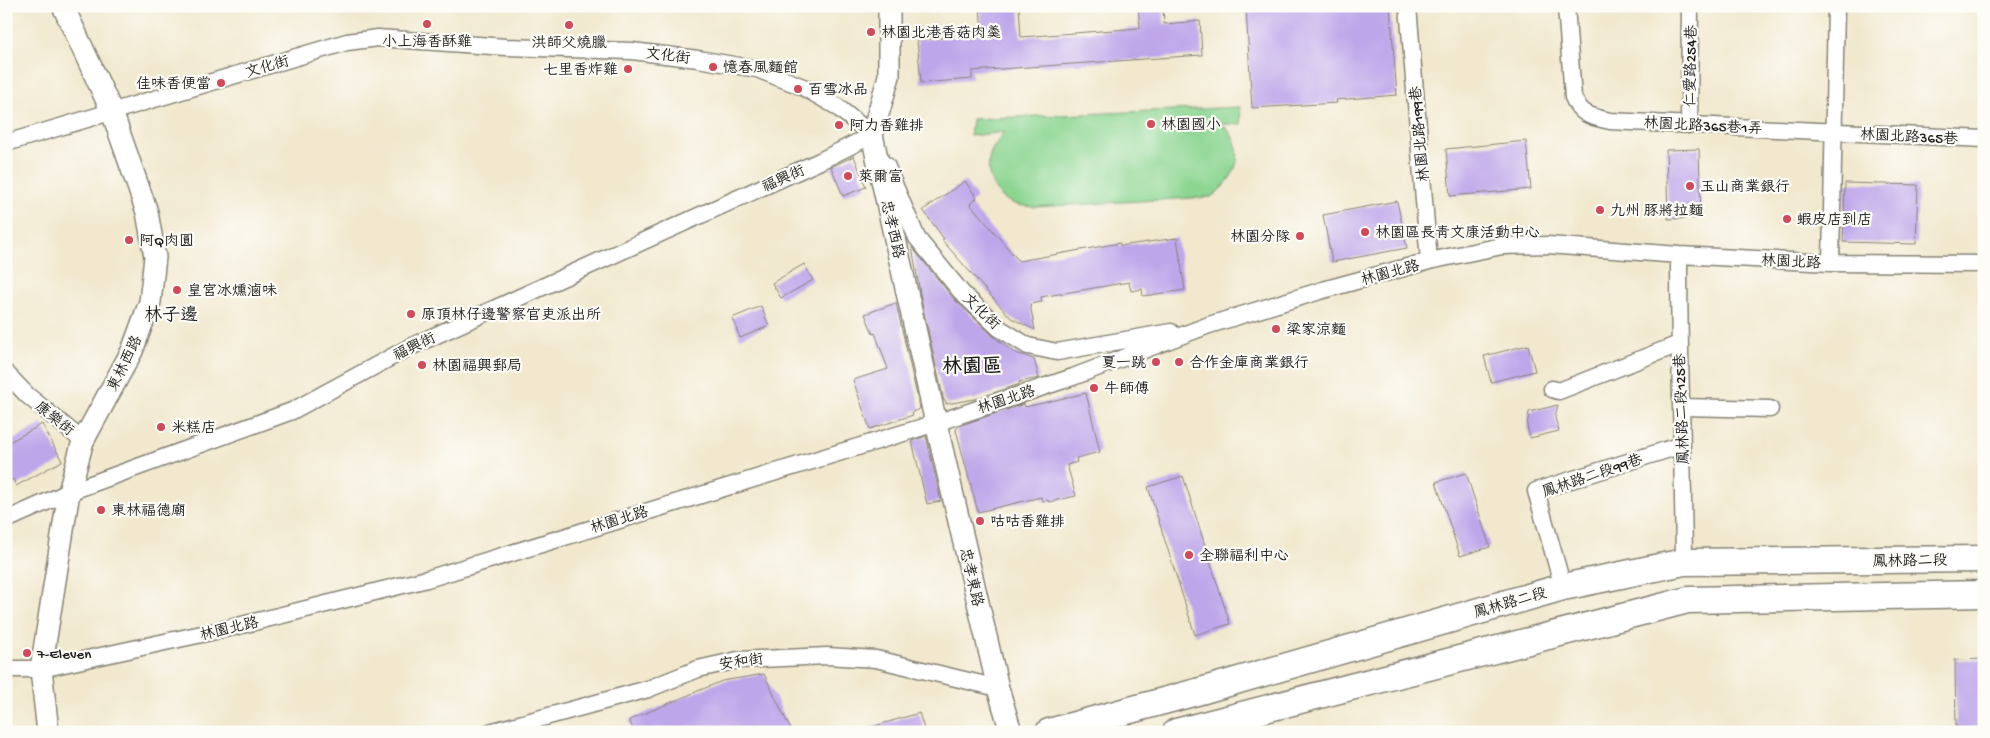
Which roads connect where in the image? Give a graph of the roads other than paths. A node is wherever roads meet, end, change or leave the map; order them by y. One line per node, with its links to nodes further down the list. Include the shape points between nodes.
1 (63, 6): 7 (street, 東林西路)
2 (889, 6): 10 (street, 忠孝西路, via 889,76)
3 (1408, 6): 14 (street, 林園北路199巷)
4 (1566, 6): 8 (street, 林園北路365巷1弄, via 1576,106 1584,113 1610,121)
5 (1690, 6): 8 (street, 仁愛路254巷)
6 (1836, 6): 9 (street)
7 (112, 112): 10 (street, 文化街, via 347,42 378,38 632,51 757,68 803,86 836,106); 12 (street, 文化街); 24 (street, 東林西路, via 147,212 154,257 150,302 132,351)
8 (1689, 125): 9 (street, 林園北路365巷1弄)
9 (1834, 132): 11 (street, 林園北路365巷); 15 (street)
10 (872, 135): 17 (street, 文化街, via 917,238 962,293 999,328 1028,346 1057,352); 23 (street, 忠孝西路); 26 (street, 福興街, via 410,347 292,411)
11 (1984, 139)
12 (6, 143)
13 (1679, 255): 14 (street, 林園北路, via 1548,245 1502,246); 15 (street, 林園北路); 18 (street, 鳳林路二段125巷)
14 (1430, 261): 17 (street, 林園北路)
15 (1831, 262): 16 (street, 林園北路)
16 (1984, 264)
17 (1209, 325): 23 (street, 林園北路, via 1074,377)
18 (1679, 344): 20 (street, via 1559,391); 21 (street, 鳳林路二段125巷)
19 (6, 373): 24 (street, 康樂街, via 26,395)
20 (1552, 389)
21 (1682, 407): 22 (street); 25 (street, 鳳林路二段125巷)
22 (1770, 410)
23 (936, 422): 32 (street, 林園北路, via 427,579 234,627); 34 (street, 忠孝東路)
24 (83, 441): 26 (street, 東林西路)
25 (1682, 445): 29 (street, 鳳林路二段125巷); 30 (street, 鳳林路二段99巷, via 1536,491)
26 (69, 492): 27 (street, 福興街); 32 (street, 東林西路)
27 (6, 520)
28 (1984, 560): 29 (main road, 鳳林路二段)
29 (1684, 562): 30 (main road, 鳳林路二段)
30 (1562, 587): 38 (main road, 鳳林路二段)
31 (1984, 594): 39 (main road, via 1688,600)
32 (41, 669): 33 (street, 林園北路); 35 (street, 東林西路)
33 (6, 670)
34 (998, 688): 36 (street, 安和街, via 876,659 777,656 698,668 648,689); 37 (street, 忠孝東路)
35 (48, 732)
36 (490, 732)
37 (1011, 732)
38 (1049, 732)
39 (1176, 732)

